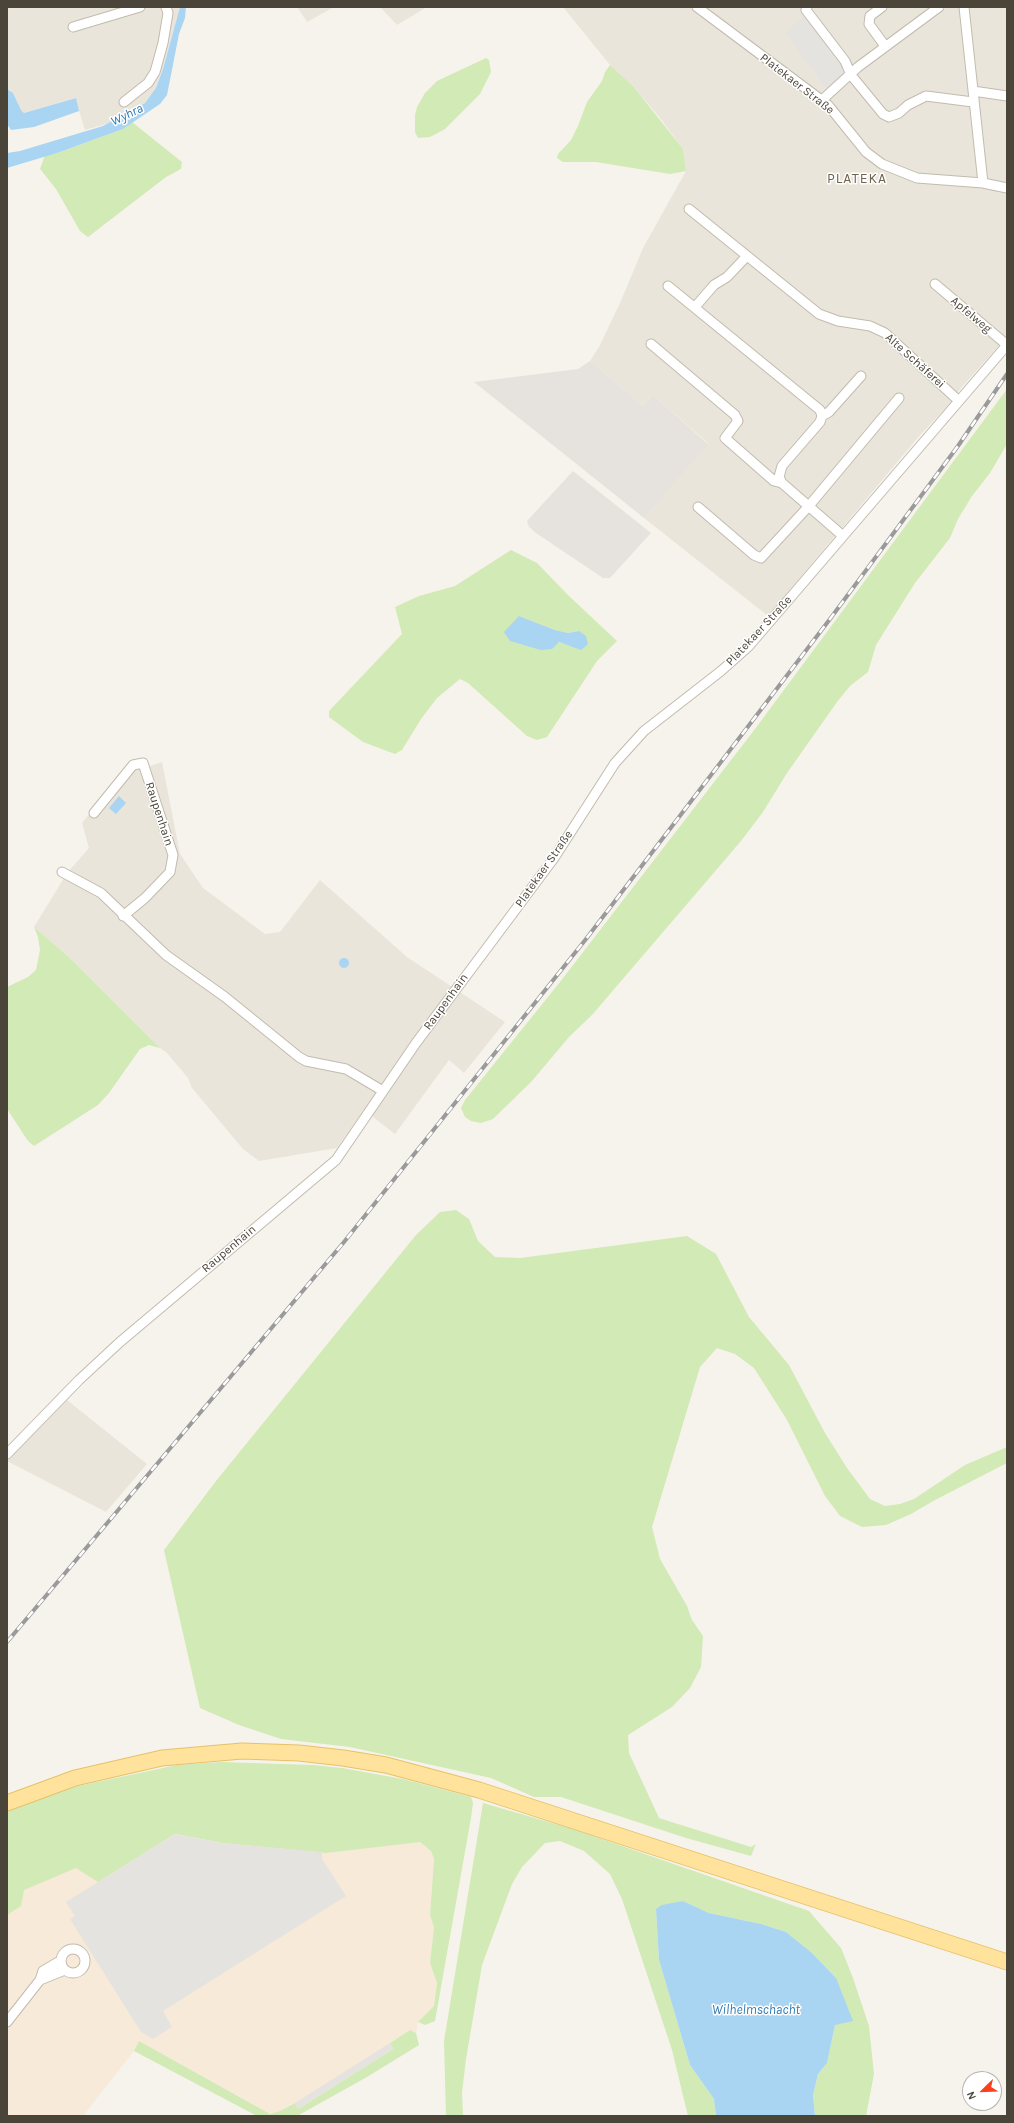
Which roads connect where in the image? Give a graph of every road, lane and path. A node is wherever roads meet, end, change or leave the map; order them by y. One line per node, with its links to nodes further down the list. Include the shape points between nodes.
1 (140, 7): 8 (street)
2 (166, 7): 14 (street, via 168,13 163,43 154,72 148,83)
3 (697, 7): 13 (street, Platekaer Straße)
4 (806, 7): 10 (street, via 845,61)
5 (882, 7): 9 (street, via 870,16 870,24)
6 (939, 7): 9 (street)
7 (964, 7): 11 (street)
8 (73, 27)
9 (885, 46): 10 (street)
10 (851, 75): 13 (street); 15 (street, via 883,114 889,117 926,96)
11 (973, 91): 12 (street); 15 (street)
12 (1007, 96)
13 (822, 100): 16 (street, Platekaer Straße, via 866,152 882,164 917,178)
14 (124, 102)
15 (973, 102): 16 (street)
16 (983, 183): 17 (street, Platekaer Straße)
17 (1007, 188)
18 (689, 209): 19 (street, Alte Schäferei)
19 (746, 257): 22 (street, via 727,277 714,285); 27 (street, Alte Schäferei, via 825,318 878,329)
20 (935, 284): 24 (street, Apfelweg)
21 (668, 286): 22 (street)
22 (695, 307): 28 (street, via 816,405)
23 (651, 344): 29 (street, via 735,415 738,421 725,438 774,480)
24 (1007, 345): 27 (street, Platekaer Straße)
25 (861, 376): 28 (street, via 829,412)
26 (899, 398): 31 (street)
27 (959, 401): 32 (street, Platekaer Straße)
28 (822, 416): 29 (street, via 779,471)
29 (782, 483): 31 (street)
30 (698, 507): 31 (street, via 754,555 761,558)
31 (808, 507): 32 (street)
32 (843, 536): 36 (street, Platekaer Straße, via 739,655 635,740 604,779 554,858)
33 (94, 812): 35 (street, Raupenhain, via 133,764 143,763 173,855 170,872)
34 (62, 872): 35 (street, via 101,893)
35 (123, 916): 37 (street, via 166,955 225,997 299,1057 306,1061 346,1069)
36 (483, 953): 37 (street, Raupenhain)
37 (383, 1091): 38 (street, Raupenhain, via 336,1160 120,1342)
38 (7, 1454)
39 (7, 1803): 41 (main road, via 75,1778 162,1758 242,1752 299,1753 343,1758 392,1767 479,1790)
40 (60, 1961): 42 (street); 42 (street, via 63,1953 72,1948 78,1950 84,1958 85,1964 80,1971 70,1973); 43 (street, via 43,1971)
41 (1007, 1962)
42 (65, 1970): 43 (street)
43 (40, 1980): 44 (street)
44 (7, 2022)

